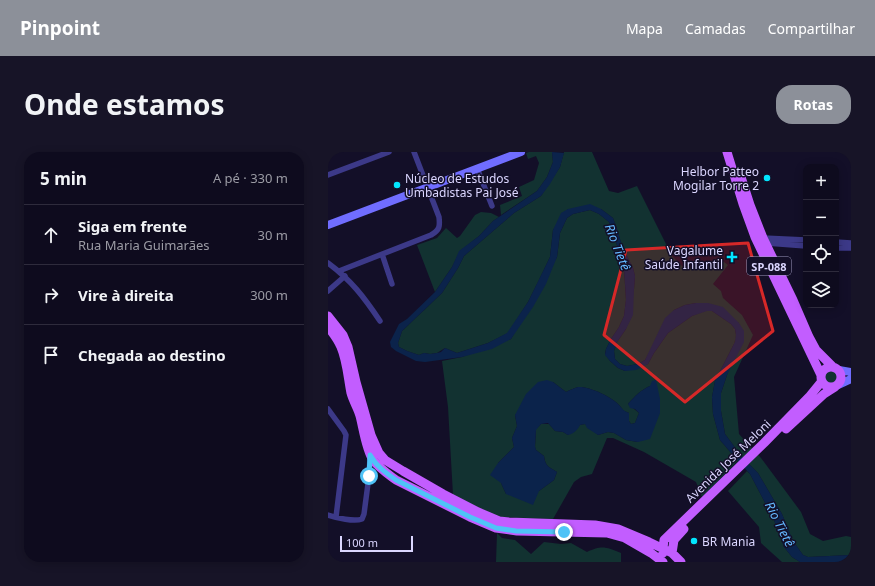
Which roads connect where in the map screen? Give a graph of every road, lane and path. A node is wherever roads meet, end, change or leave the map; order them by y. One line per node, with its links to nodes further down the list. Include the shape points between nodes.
1 (389, 152): 7 (street)
2 (414, 152): 8 (street)
3 (521, 152): 6 (main road)
4 (727, 152): 29 (main road, SP-088, via 755,237)
5 (733, 152): 12 (main road, SP-088)
6 (477, 168): 8 (main road); 9 (street)
7 (328, 175)
8 (428, 187): 10 (main road); 18 (street, via 439,216 439,228 431,235)
9 (492, 206)
10 (328, 225)
11 (803, 240): 12 (street)
12 (764, 241): 15 (street); 27 (main road, SP-088, via 816,350)
13 (839, 242): 14 (street)
14 (851, 243)
15 (803, 246)
16 (839, 248): 17 (street)
17 (851, 248)
18 (382, 254): 20 (street); 22 (street)
19 (328, 263): 20 (street)
20 (339, 271): 21 (street)
21 (345, 276): 23 (street); 25 (street, via 366,299)
22 (392, 284)
23 (328, 291)
24 (328, 316): 38 (main road, via 343,335 348,347 371,435 385,460 499,521 595,525 627,532)
25 (380, 321)
26 (328, 327): 34 (main road, via 342,348 352,395)
27 (835, 368): 28 (main road); 29 (main road, via 826,368); 31 (main road, via 842,376)
28 (851, 372)
29 (821, 378): 31 (main road, via 826,386); 33 (main road, Avenida José Meloni, via 809,397)
30 (851, 379): 31 (main road, Avenida José Meloni)
31 (836, 386): 33 (main road, Avenida José Meloni)
32 (328, 409): 37 (street, via 346,435)
33 (766, 446): 35 (main road, Avenida José Meloni)
34 (370, 455): 37 (street, via 362,519); 40 (main road, via 385,473 396,480 496,528 516,531 607,533 625,538)
35 (735, 475): 38 (main road, Avenida José Meloni, via 664,540); 39 (main road, Avenida José Meloni, via 674,540)
36 (328, 515): 37 (street)
37 (336, 518)
38 (663, 548): 39 (main road); 40 (main road)
39 (672, 553): 41 (main road)
40 (664, 562)
41 (681, 562)

